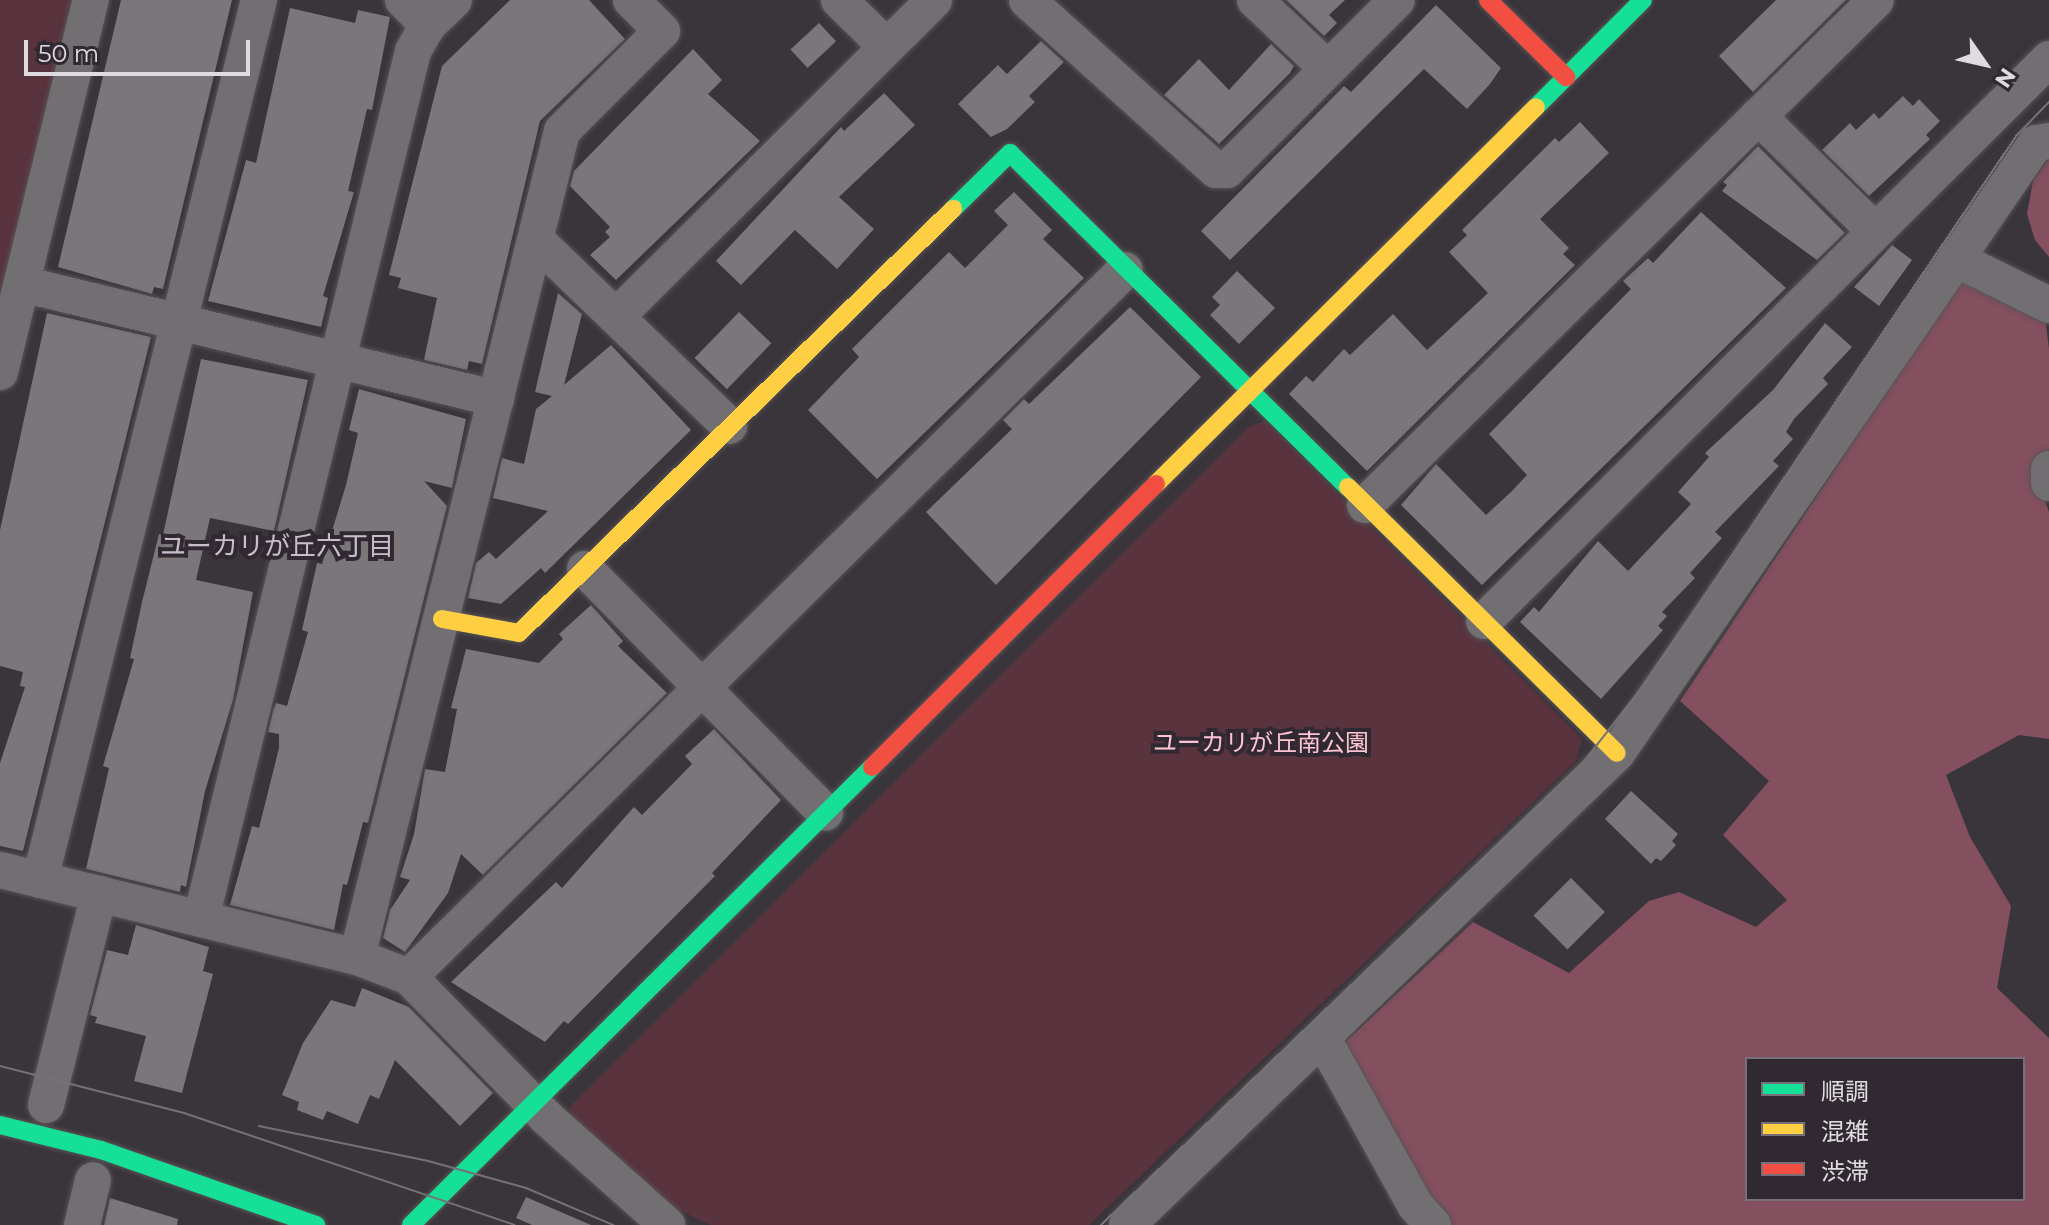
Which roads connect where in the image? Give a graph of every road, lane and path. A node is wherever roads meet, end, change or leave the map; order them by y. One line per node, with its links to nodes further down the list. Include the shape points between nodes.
1 (91, 0): 24 (street)
2 (259, 0): 27 (street)
3 (454, 0): 13 (street)
4 (631, 0): 21 (street, via 662,31 562,131)
5 (839, 0): 14 (street)
6 (934, 0): 14 (street)
7 (1027, 0): 16 (street, via 1216,170 1227,170)
8 (1255, 0): 16 (street)
9 (1397, 0): 16 (street)
10 (1488, 0): 17 (street)
11 (1643, 0): 17 (street)
12 (1876, 0): 18 (street)
13 (416, 12): 28 (street, via 413,51)
14 (886, 46): 26 (street)
15 (2049, 59): 20 (street)
16 (1328, 69)
17 (1566, 77): 30 (street)
18 (1758, 116): 20 (street); 35 (street)
19 (2049, 141): 22 (street, via 2036,143)
20 (1875, 231): 38 (street)
21 (536, 240): 26 (street); 31 (street)
22 (1956, 259): 25 (street); 40 (street)
23 (1125, 270): 30 (street); 32 (street, via 1010,153); 39 (street)
24 (22, 284): 27 (street); 29 (street)
25 (2049, 305)
26 (618, 315): 32 (street)
27 (180, 322): 28 (street); 43 (street)
28 (337, 360): 31 (street); 45 (street)
29 (0, 372)
30 (1249, 390): 35 (street); 41 (street)
31 (496, 399): 37 (street)
32 (729, 426): 36 (street)
33 (2049, 469): 34 (street)
34 (2049, 483)
35 (1365, 505): 38 (street)
36 (585, 569): 37 (street, via 519,633); 39 (street)
37 (442, 619): 46 (street)
38 (1484, 621): 40 (street)
39 (702, 688): 41 (street); 47 (street)
40 (1617, 753): 48 (street)
41 (825, 812): 49 (street)
42 (0, 870): 43 (street)
43 (40, 880): 44 (street)
44 (99, 894): 45 (street); 50 (street)
45 (201, 919): 46 (street)
46 (357, 957): 47 (street)
47 (409, 977): 49 (street)
48 (1322, 1037): 57 (street); 58 (street, via 1415,1205)
49 (532, 1103): 55 (street); 56 (street)
50 (46, 1105)
51 (0, 1125): 54 (street, via 101,1150)
52 (93, 1180): 53 (street)
53 (82, 1225)
54 (316, 1225)
55 (411, 1225)
56 (667, 1225)
57 (1127, 1225)
58 (1433, 1225)

